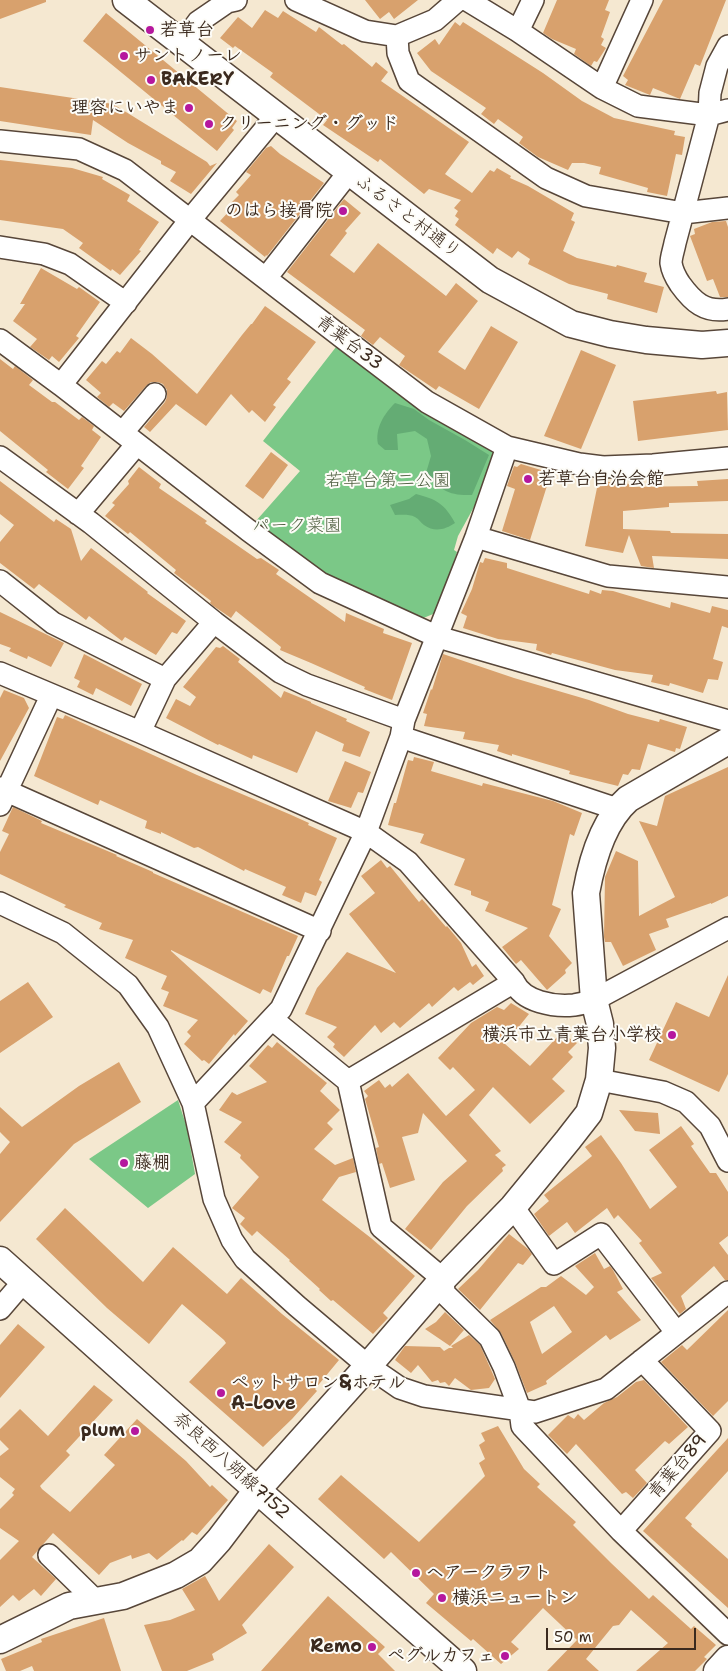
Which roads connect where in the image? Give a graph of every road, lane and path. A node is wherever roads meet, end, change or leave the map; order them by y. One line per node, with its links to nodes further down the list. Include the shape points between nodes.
1 (126, 0): 10 (street, ふるさと村通り)
2 (236, 0): 10 (street, via 198,22)
3 (296, 0): 9 (street, via 366,31)
4 (458, 0): 9 (street, via 435,20)
5 (467, 0): 8 (street)
6 (533, 0): 8 (street)
7 (642, 0): 12 (street)
8 (518, 31): 12 (street)
9 (397, 36): 18 (street, via 398,53 409,81 546,178 586,196)
10 (182, 44): 14 (street, ふるさと村通り)
11 (728, 46): 13 (street, via 717,66 710,93)
12 (602, 88): 13 (street, via 638,106)
13 (718, 113): 18 (street)
14 (276, 116): 16 (street, ふるさと村通り); 19 (street)
15 (0, 141): 19 (street, 青葉台33, via 80,149 125,170)
16 (348, 172): 21 (street); 25 (street, ふるさと村通り, via 490,280 571,324 646,340 702,345)
17 (728, 208): 18 (street)
18 (683, 213): 23 (street, via 671,262 675,276 688,296 702,307 718,311)
19 (190, 220): 21 (street, 青葉台33); 22 (street)
20 (0, 247): 22 (street, via 44,254 70,264)
21 (266, 278): 29 (street, 青葉台33, via 427,402)
22 (126, 304): 26 (street)
23 (728, 309)
24 (0, 340): 26 (street)
25 (728, 343)
26 (61, 385): 28 (street)
27 (155, 394): 28 (street)
28 (130, 438): 32 (street); 37 (street, via 312,578)
29 (507, 447): 31 (street, 青葉台33, via 579,464 603,466); 33 (street)
30 (0, 457): 32 (street)
31 (728, 458)
32 (78, 514): 36 (street)
33 (476, 537): 35 (street, via 608,576); 37 (street)
34 (0, 581): 39 (street, via 53,623)
35 (728, 587)
36 (214, 622): 39 (street); 42 (street, via 280,672)
37 (438, 637): 41 (street); 42 (street)
38 (0, 673): 40 (street)
39 (165, 679): 43 (street)
40 (51, 696): 43 (street); 45 (street)
41 (728, 721)
42 (403, 729): 46 (street); 47 (street)
43 (140, 732): 47 (street)
44 (728, 741): 46 (street, via 628,799)
45 (2, 794): 50 (street)
46 (617, 809): 52 (street, via 601,841 586,892)
47 (366, 832): 50 (street); 51 (street, via 408,862)
48 (0, 903): 56 (street, via 63,933 128,986 158,1027)
49 (728, 928): 52 (street)
50 (320, 932): 53 (street, via 281,1009)
51 (514, 982): 52 (street, via 516,988 531,998 551,1005 573,1005); 55 (street)
52 (594, 1000): 54 (street, via 602,1048)
53 (272, 1018): 55 (street); 56 (street)
54 (599, 1080): 57 (street, via 663,1092 686,1102 710,1126); 58 (street, via 589,1112)
55 (348, 1081): 60 (street, via 381,1227)
56 (193, 1102): 66 (street, via 214,1199 232,1240 246,1259)
57 (728, 1161)
58 (513, 1207): 60 (street); 64 (street, via 554,1264 601,1234)
59 (0, 1260): 61 (street, 奈良西八朔線7152)
60 (443, 1279): 66 (street); 67 (street, via 444,1293 490,1338)
61 (24, 1281): 63 (street); 68 (street, 奈良西八朔線7152)
62 (728, 1292): 64 (street)
63 (0, 1309)
64 (676, 1332): 65 (street)
65 (642, 1360): 67 (street, via 606,1389 535,1412); 69 (street, 青葉台89, via 710,1431)
66 (368, 1366): 67 (street, via 400,1388 424,1396); 68 (street)
67 (520, 1410): 69 (street, via 522,1426)
68 (257, 1490): 71 (street, via 200,1561 176,1576 123,1596); 75 (street, 奈良西八朔線7152)
69 (621, 1531): 72 (street)
70 (49, 1555): 71 (street)
71 (96, 1601): 73 (street, via 69,1606)
72 (728, 1634)
73 (0, 1640)
74 (728, 1659): 76 (street)
75 (463, 1671)
76 (717, 1671)

